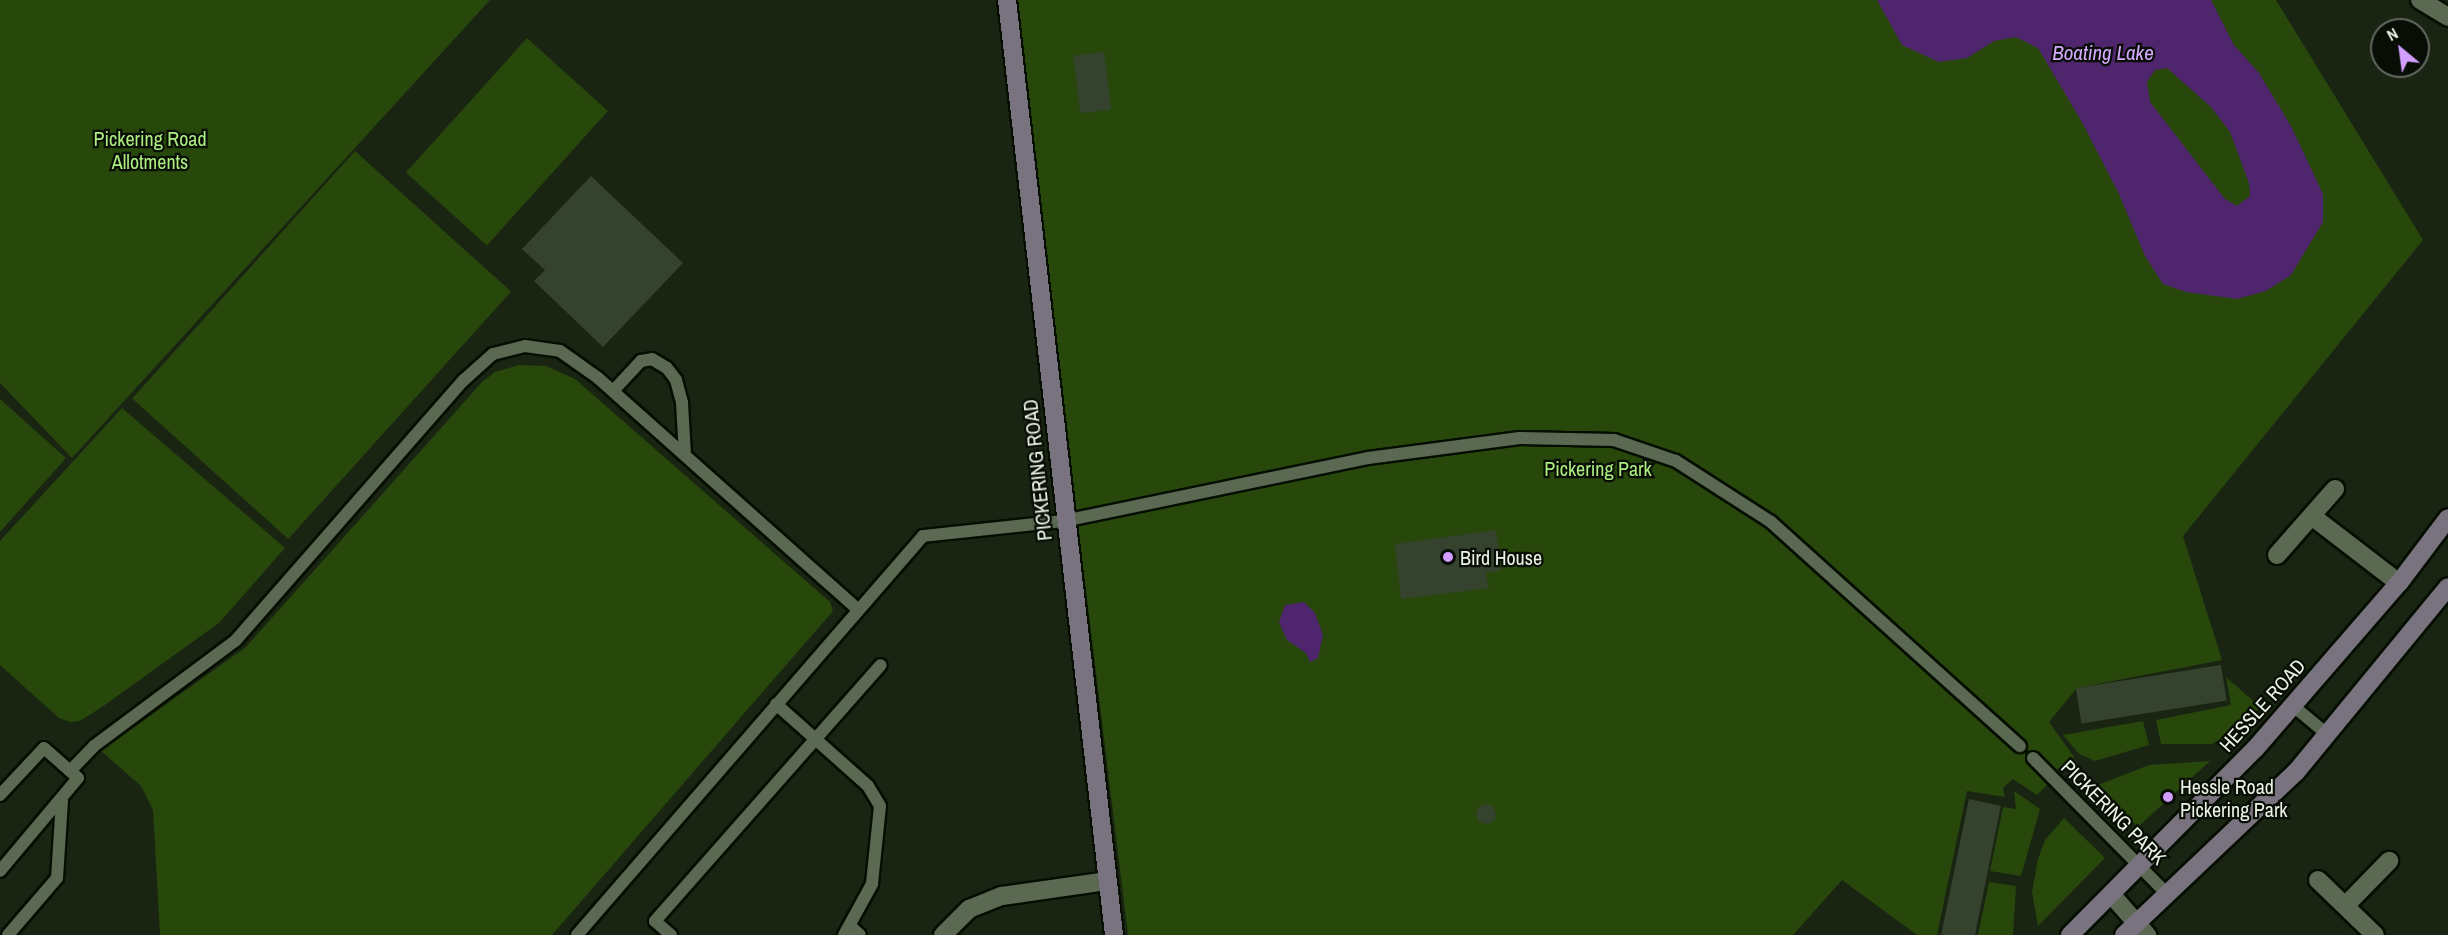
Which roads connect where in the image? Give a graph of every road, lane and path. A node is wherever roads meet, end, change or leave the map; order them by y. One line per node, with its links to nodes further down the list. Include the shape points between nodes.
1 (1007, 0): 9 (street, PICKERING ROAD)
2 (2420, 0): 3 (street)
3 (2448, 17)
4 (613, 391): 5 (lane); 5 (lane, via 641,361 652,359 667,368 676,380 682,403); 21 (lane, via 560,351 525,345 493,354 464,380 236,640 94,746)
5 (685, 455): 13 (lane)
6 (2335, 489): 7 (street)
7 (2313, 517): 10 (street); 11 (street)
8 (2448, 518): 11 (street, HESSLE ROAD)
9 (1064, 521): 13 (lane, via 923,536); 19 (lane, via 1368,458 1520,438 1614,440 1676,461 1771,522); 28 (street, PICKERING ROAD)
10 (2277, 555)
11 (2399, 583): 16 (street, HESSLE ROAD)
12 (2448, 587): 17 (street)
13 (857, 609): 15 (lane)
14 (881, 665): 18 (lane)
15 (776, 704): 18 (lane); 35 (lane)
16 (2292, 705): 17 (lane); 25 (street, HESSLE ROAD)
17 (2328, 735): 30 (street, via 2296,772)
18 (816, 740): 33 (lane, via 868,786 879,806 872,884); 36 (lane, via 656,921)
19 (2020, 746)
20 (2034, 758): 25 (lane, PICKERING PARK)
21 (70, 771): 22 (lane, via 44,748); 23 (lane, via 78,778)
22 (0, 795)
23 (62, 800): 26 (lane); 34 (lane, via 57,878)
24 (2389, 861): 31 (street)
25 (2139, 865): 29 (street, HESSLE ROAD); 30 (lane, PICKERING PARK)
26 (0, 871)
27 (2318, 880): 31 (street)
28 (1108, 881): 37 (street, via 1002,896 969,909); 38 (street, PICKERING ROAD)
29 (2111, 894): 32 (street); 39 (street, HESSLE ROAD)
30 (2167, 894): 32 (street)
31 (2346, 905): 40 (street)
32 (2136, 931)
33 (851, 932)
34 (8, 935)
35 (577, 935)
36 (671, 935)
37 (943, 935)
38 (1114, 935)
39 (2070, 935)
40 (2375, 935)

